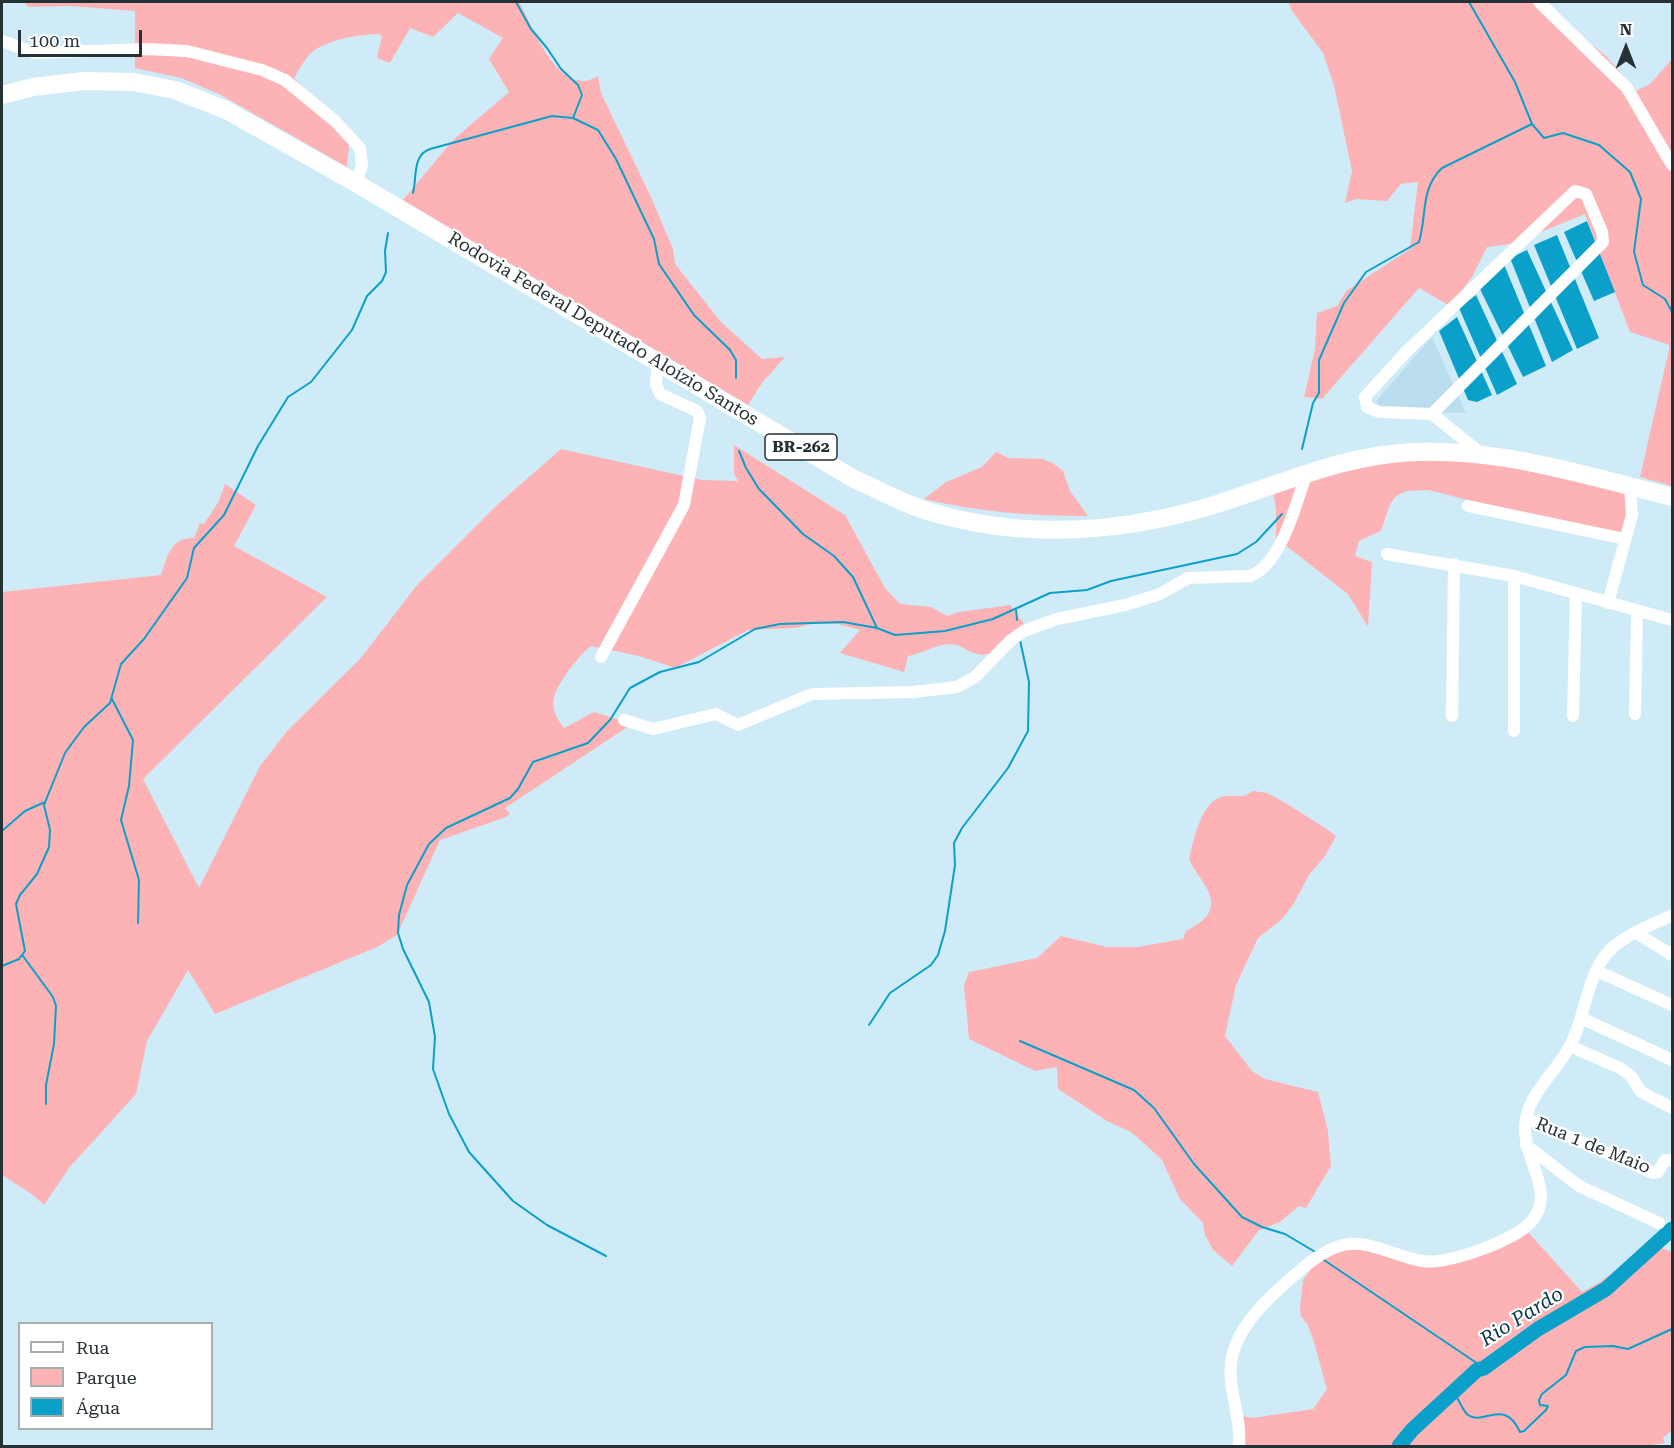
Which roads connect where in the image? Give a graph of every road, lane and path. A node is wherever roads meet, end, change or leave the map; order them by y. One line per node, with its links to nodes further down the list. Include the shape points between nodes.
1 (1539, 2): 4 (street, via 1626,88)
2 (2, 40): 5 (street, via 35,53 187,51 262,70 285,80 335,121 360,148 362,165)
3 (2, 95): 5 (highway, Rodovia Federal Deputado Aloízio Santos / BR-262, via 84,81 133,82 175,90 226,110)
4 (1672, 165)
5 (356, 183): 6 (highway, Rodovia Federal Deputado Aloízio Santos / BR-262)
6 (658, 361): 9 (highway, Rodovia Federal Deputado Aloízio Santos / BR-262, via 854,479 923,509 996,528 1052,532 1108,528 1210,506); 21 (street, via 656,384 660,394 697,411 700,418 689,487 679,517)
7 (1432, 414): 7 (street, via 1379,411 1367,407 1365,397 1407,351 1575,191 1586,194 1603,242); 8 (street)
8 (1483, 455): 9 (highway, Rodovia Federal Deputado Aloízio Santos / BR-262, via 1382,455); 10 (highway, Rodovia Federal Deputado Aloízio Santos / BR-262)
9 (1306, 475): 25 (street, via 1276,550 1258,573 1188,578 1160,594 1024,631 975,677 957,687 812,694 738,725 716,714 653,729)
10 (1630, 487): 11 (highway, Rodovia Federal Deputado Aloízio Santos / BR-262); 13 (street, via 1632,515)
11 (1672, 497)
12 (1468, 506): 13 (street)
13 (1625, 539): 18 (street)
14 (1387, 554): 15 (street)
15 (1454, 564): 16 (street); 23 (street)
16 (1514, 576): 17 (street); 26 (street)
17 (1576, 594): 18 (street); 24 (street)
18 (1608, 603): 19 (street)
19 (1637, 613): 20 (street); 22 (street)
20 (1672, 620)
21 (601, 657)
22 (1635, 714)
23 (1452, 716)
24 (1573, 716)
25 (624, 720)
26 (1514, 731)
27 (1672, 915): 28 (street)
28 (1636, 933): 29 (street); 30 (street, via 1611,949)
29 (1672, 955)
30 (1597, 971): 31 (street); 32 (street)
31 (1672, 1005)
32 (1581, 1018): 33 (street); 34 (street)
33 (1570, 1046): 35 (street, via 1620,1068 1631,1076 1641,1092); 36 (street)
34 (1672, 1060)
35 (1672, 1108)
36 (1526, 1118): 37 (street); 38 (street, Rua 1 de Maio, via 1655,1173 1665,1160)
37 (1526, 1145): 39 (street, via 1579,1186); 40 (street, via 1542,1195 1537,1214 1520,1230 1435,1262 1365,1244 1342,1246 1314,1259 1265,1302 1240,1335 1229,1371 1240,1428)
38 (1672, 1160)
39 (1659, 1223)
40 (1239, 1446)

